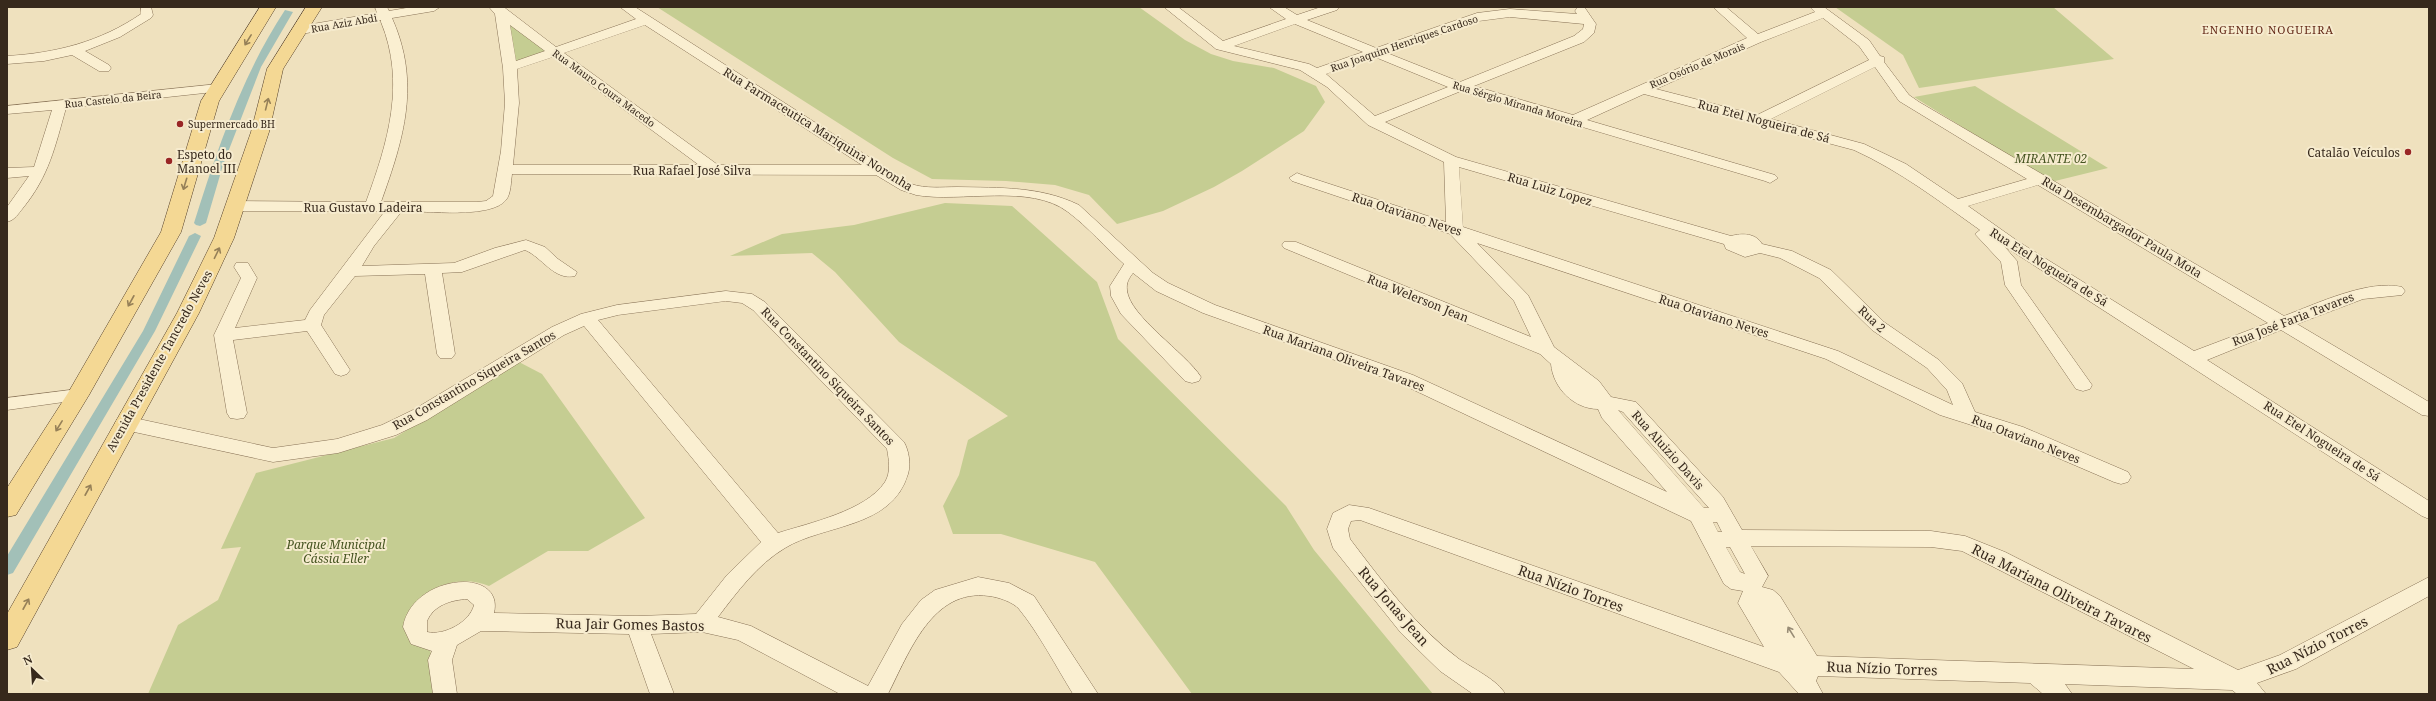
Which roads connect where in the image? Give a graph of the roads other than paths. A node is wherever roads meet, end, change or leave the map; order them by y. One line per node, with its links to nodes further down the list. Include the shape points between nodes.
1 (161, 7): 11 (street)
2 (268, 7): 30 (main road, one-way to 30)
3 (314, 7): 18 (main road, Avenida Presidente Tancredo Neves)
4 (434, 7): 14 (street, Rua Aziz Abdi)
5 (626, 7): 16 (street, Rua Farmaceutica Mariquina Noronha)
6 (1170, 7): 20 (street)
7 (1275, 7): 17 (street, Rua Sérgio Miranda Moreira)
8 (1333, 7): 17 (street)
9 (1576, 7): 15 (street)
10 (1719, 7): 19 (street)
11 (143, 8): 21 (street, via 147,15 133,26)
12 (497, 9): 22 (street, Rua Mauro Coura Macedo); 26 (street)
13 (1820, 10): 19 (street, Rua Osório de Morais); 25 (street, Rua Desembargador Paula Mota, via 1864,43)
14 (383, 11): 18 (street, Rua Aziz Abdi); 48 (street, via 397,48 401,87 396,135)
15 (1588, 19): 23 (street, Rua Joaquim Henriques Cardoso, via 1510,13 1489,15 1464,20); 29 (street, via 1589,30 1579,39)
16 (646, 20): 22 (street); 40 (street, Rua Farmaceutica Mariquina Noronha)
17 (1296, 20): 20 (street); 23 (street, Rua Sérgio Miranda Moreira)
18 (301, 30): 47 (main road, Avenida Presidente Tancredo Neves, one-way to 18, via 260,132 275,69)
19 (1756, 39): 31 (street, Rua Osório de Morais)
20 (1221, 46): 28 (street, Rua Luiz Lopez, via 1304,67)
21 (74, 50): 24 (street, via 42,58); 27 (street)
22 (555, 51): 26 (street); 39 (street, Rua Mauro Coura Macedo)
23 (1372, 53): 28 (street, Rua Joaquim Henriques Cardoso); 29 (street, Rua Sérgio Miranda Moreira)
24 (7, 60)
25 (1879, 60): 34 (street); 45 (street, Rua Desembargador Paula Mota, via 1904,98)
26 (510, 67): 38 (street, via 512,103)
27 (104, 68)
28 (1316, 73): 36 (street, Rua Luiz Lopez)
29 (1458, 86): 35 (street, Rua Sérgio Miranda Moreira); 36 (street)
30 (218, 88): 32 (street, Rua Castelo da Beira); 71 (main road, one-way to 71, via 210,102 171,232)
31 (1641, 89): 34 (street, Rua Etel Nogueira de Sá); 35 (street, Rua Osório de Morais)
32 (60, 105): 33 (street, Rua Castelo da Beira); 41 (street)
33 (7, 110)
34 (1761, 119): 46 (street, Rua Etel Nogueira de Sá, via 1876,153 1904,168)
35 (1572, 121): 44 (street, Rua Sérgio Miranda Moreira)
36 (1374, 122): 37 (street, Rua Luiz Lopez)
37 (1451, 160): 53 (street); 55 (street, Rua Luiz Lopez, via 1732,242 1734,248)
38 (506, 169): 39 (street, Rua Rafael José Silva); 49 (street, Rua Gustavo Ladeira, via 500,198 491,205 476,208)
39 (715, 170): 40 (street, Rua Rafael José Silva)
40 (879, 170): 50 (street, Rua Farmaceutica Mariquina Noronha, via 914,190 1022,194 1052,199)
41 (40, 171): 42 (street); 51 (street, via 26,194)
42 (7, 173)
43 (1297, 178): 53 (street, Rua Otaviano Neves)
44 (1770, 178)
45 (2042, 179): 46 (street); 63 (street, Rua Desembargador Paula Mota)
46 (1955, 205): 52 (street, Rua Etel Nogueira de Sá)
47 (235, 206): 48 (street, Rua Gustavo Ladeira); 76 (main road, Avenida Presidente Tancredo Neves, one-way to 47, via 188,313 224,238)
48 (372, 206): 49 (street, Rua Gustavo Ladeira)
49 (404, 207): 59 (street, via 367,244)
50 (1072, 208): 56 (street, Rua Mariana Oliveira Tavares)
51 (7, 217)
52 (1974, 219): 67 (street, Rua Etel Nogueira de Sá); 70 (street, via 1978,229 2009,261 2013,285)
53 (1455, 230): 54 (street, Rua Welerson Jean, via 1522,300 1553,356); 75 (street, Rua Otaviano Neves, via 1832,355 1947,410)
54 (1290, 246)
55 (1755, 253): 75 (street, Rua 2, via 1786,254 1825,274 1878,326 1933,364 1955,387)
56 (1133, 264): 69 (street, via 1117,285 1119,298 1127,310); 81 (street, Rua Mariana Oliveira Tavares, via 1162,287 1209,309 1406,379)
57 (242, 267): 65 (street, via 249,278)
58 (434, 269): 59 (street); 60 (street, via 456,268 501,251 526,245 539,250 552,263); 66 (street)
59 (351, 272): 64 (street, via 316,314)
60 (569, 272)
61 (2396, 292): 63 (street, Rua José Faria Tavares, via 2362,294)
62 (587, 318): 76 (street, Rua Constantino Siqueira Santos, via 558,331 420,415 389,430 338,446 273,455); 85 (street); 85 (street, Rua Constantino Siqueira Santos, via 617,310 690,299 726,296 746,298 759,306 897,447 901,459 900,470 897,482 888,495 871,507)
63 (2281, 324): 67 (street, Rua José Faria Tavares); 73 (street, Rua Desembargador Paula Mota)
64 (312, 325): 65 (street); 68 (street)
65 (223, 335): 74 (street)
66 (446, 354)
67 (2194, 358): 79 (street, Rua Etel Nogueira de Sá)
68 (341, 370)
69 (1192, 377)
70 (2083, 385)
71 (78, 395): 72 (street); 78 (main road, one-way to 78)
72 (7, 404)
73 (2429, 410)
74 (237, 413)
75 (1967, 415): 77 (street, Rua Otaviano Neves, via 2016,432)
76 (125, 423): 90 (main road, Avenida Presidente Tancredo Neves, one-way to 76)
77 (2122, 477)
78 (7, 508)
79 (2429, 510)
80 (1722, 514): 81 (street); 81 (street, Rua Aluizio Davis, via 1716,502 1630,408 1618,403 1608,405 1609,413); 83 (street, Rua Aluizio Davis)
81 (1699, 516): 84 (street, Rua Aluizio Davis)
82 (1340, 517): 92 (street, Rua Nízio Torres, via 1352,512 1362,513); 101 (street, Rua Jonas Jean, via 1336,524 1336,532 1340,542 1404,622 1456,670)
83 (1737, 538): 84 (street, Rua Mariana Oliveira Tavares); 84 (street, Rua Aluizio Davis, via 1757,576 1754,582 1739,583 1732,578); 95 (street, Rua Mariana Oliveira Tavares, via 1932,539 1965,544 1997,558)
84 (1713, 541)
85 (775, 544): 88 (street, Rua Constantino Siqueira Santos, via 755,560 717,601)
86 (2429, 586): 95 (street, Rua Nízio Torres)
87 (477, 622): 89 (street, Rua Jair Gomes Bastos); 91 (street, via 464,633); 91 (street, via 484,611 485,602 479,594 470,590 442,595 429,603 416,618 415,633 428,641)
88 (702, 623): 89 (street, Rua Jair Gomes Bastos); 98 (street, Rua Jair Gomes Bastos, via 742,632)
89 (637, 625): 97 (street)
90 (7, 639)
91 (448, 640): 96 (street, via 440,660)
92 (1787, 665): 94 (street); 94 (street, one-way to 92, via 1772,602 1767,596 1757,594 1751,597 1749,603)
93 (2036, 674): 94 (street, Rua Nízio Torres); 95 (street, Rua Nízio Torres); 102 (street)
94 (1809, 680)
95 (2246, 687)
96 (442, 691)
97 (662, 694)
98 (862, 694)
99 (876, 694): 100 (street, via 910,630 929,606 943,596 978,586 1001,589 1026,602)
100 (1086, 694)
101 (1493, 694)
102 (2060, 694)

